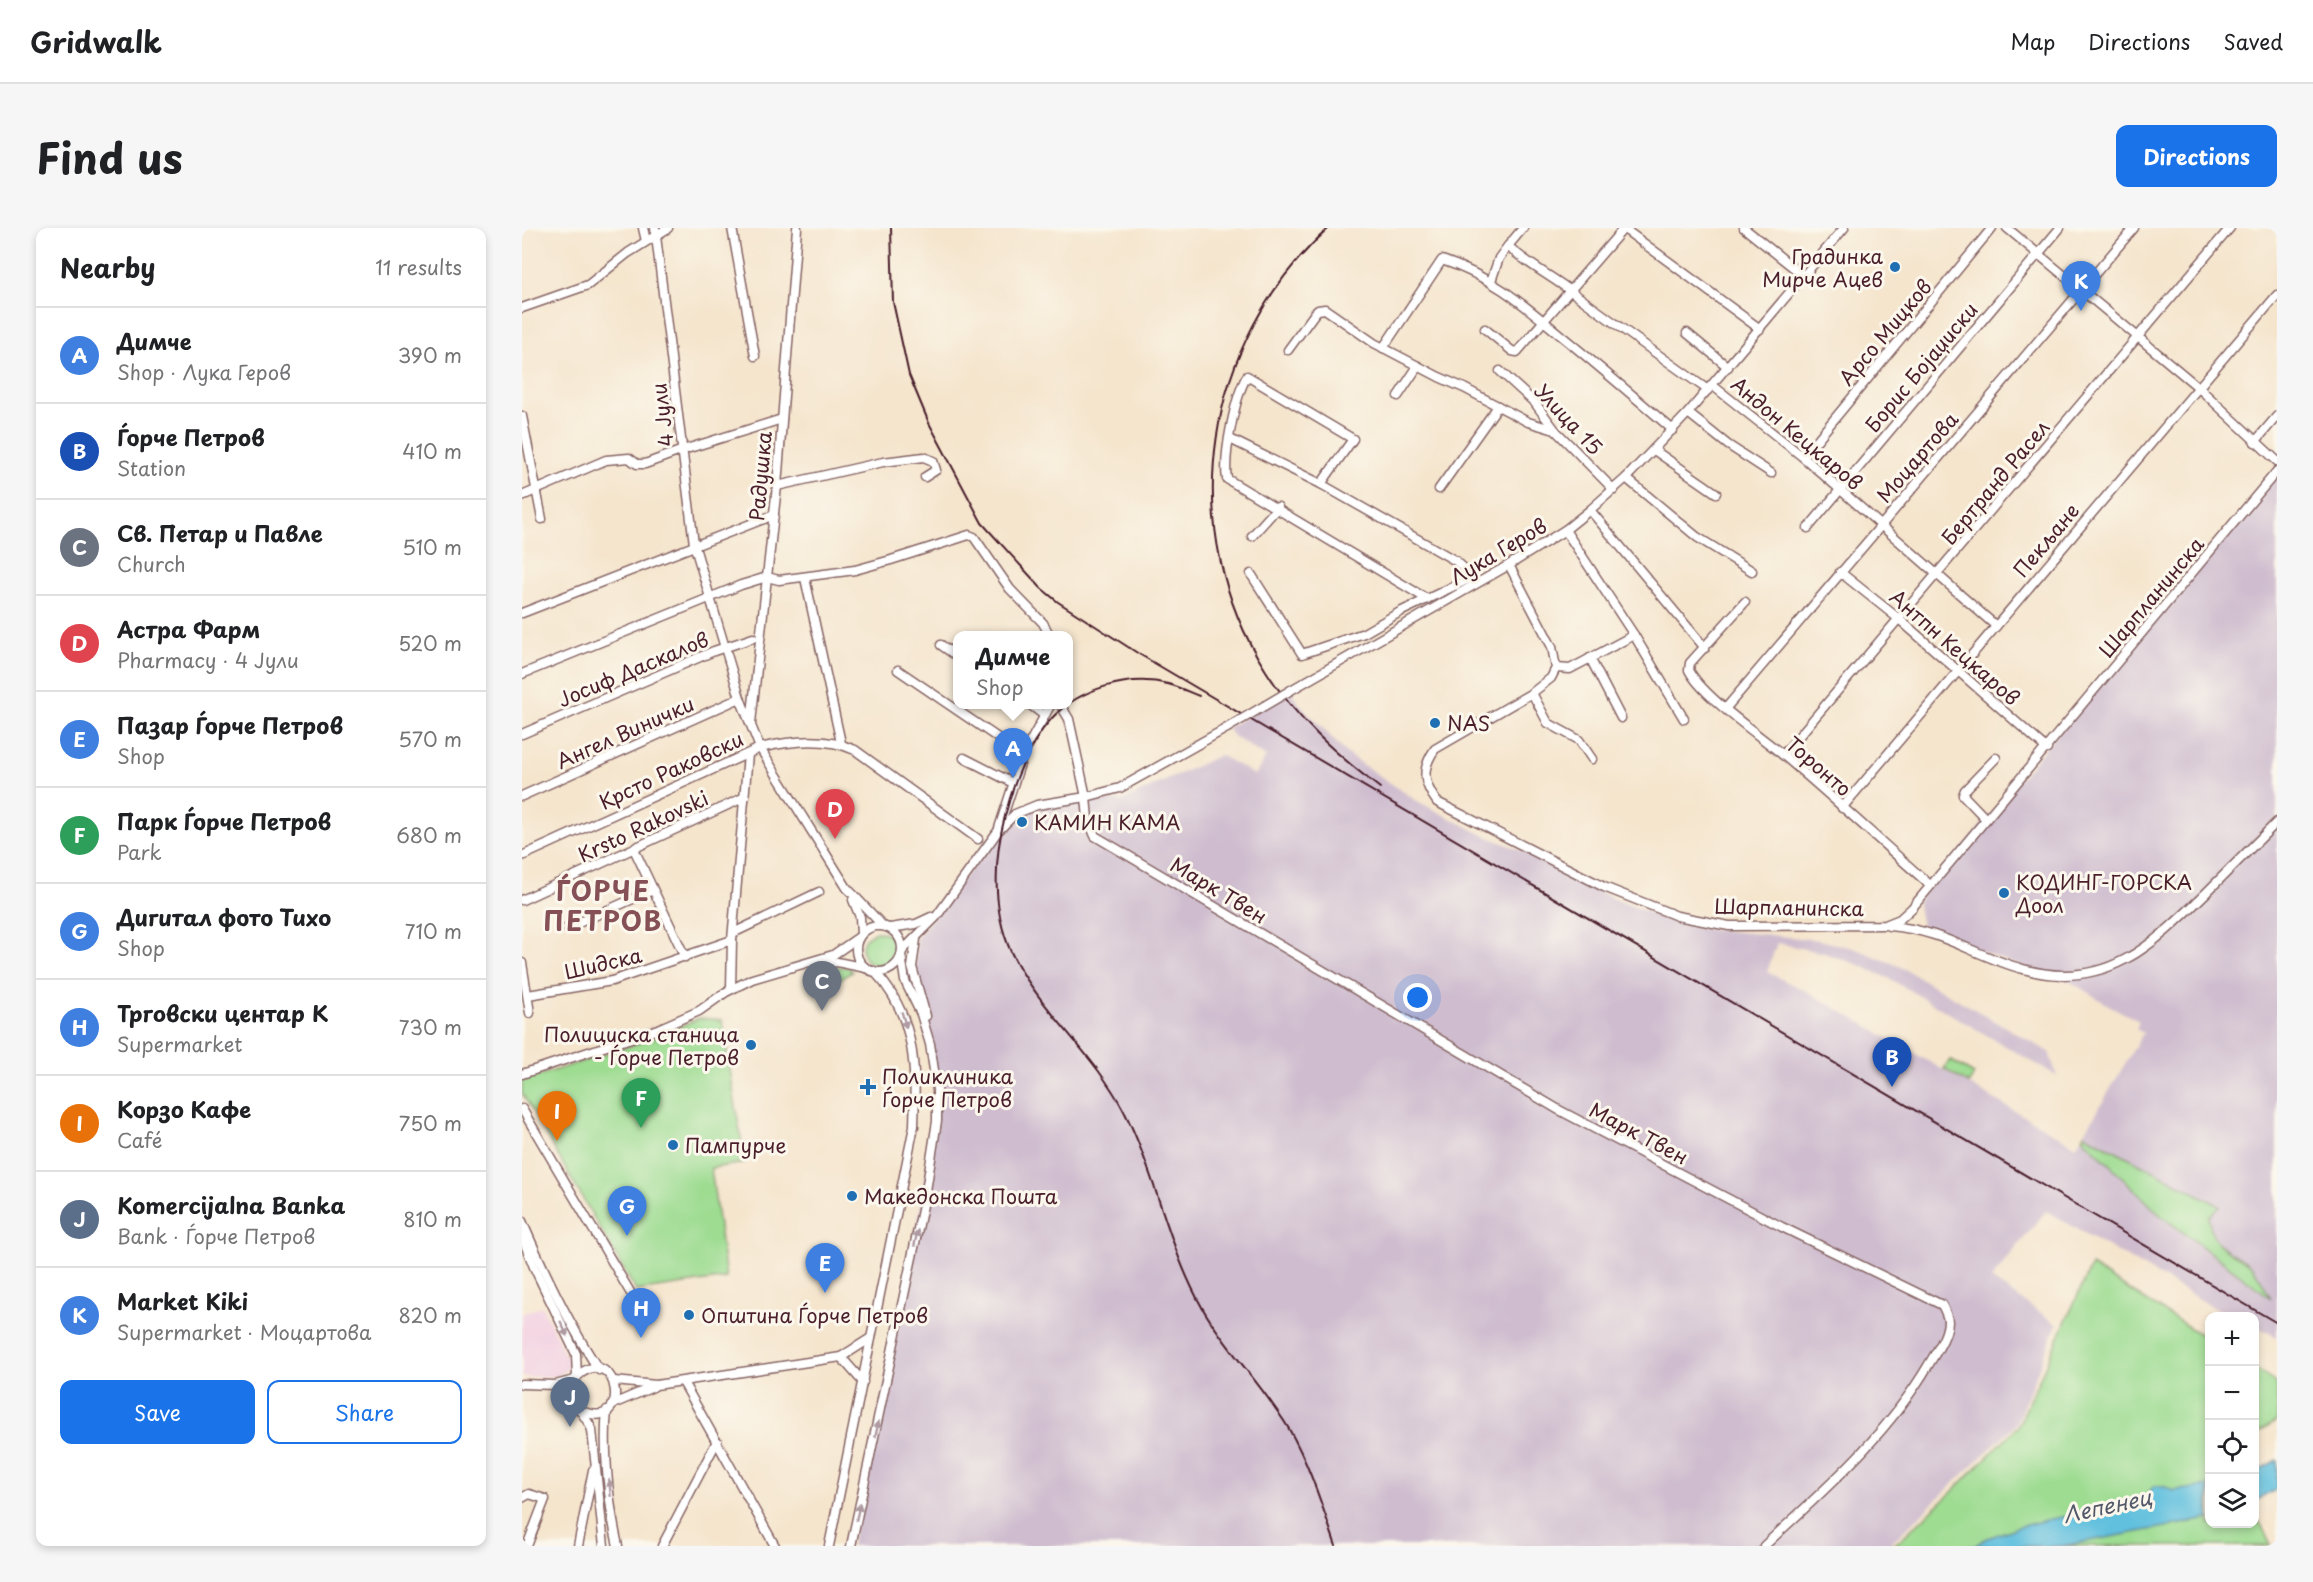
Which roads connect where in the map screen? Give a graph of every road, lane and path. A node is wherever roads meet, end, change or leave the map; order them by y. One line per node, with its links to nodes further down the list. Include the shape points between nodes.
1 (643, 228): 15 (street)
2 (668, 228): 14 (street)
3 (732, 228): 31 (street)
4 (797, 228): 42 (street, Радушка)
5 (1523, 228): 16 (street)
6 (1623, 228): 20 (street); 26 (street)
7 (1744, 228): 18 (street)
8 (1844, 228): 18 (street, Лука Геров)
9 (1992, 228): 49 (street, Арсо Мицков)
10 (2007, 228): 17 (street)
11 (2060, 228): 17 (street, Борис Бојаџиски)
12 (2134, 228): 21 (street, Моцартова)
13 (2230, 228): 28 (street, Бертранд Расел)
14 (656, 231): 15 (street); 47 (street, 4 Јули)
15 (646, 241): 23 (street, via 588,285)
16 (1508, 246): 19 (street); 20 (street, Андон Кецкаров)
17 (2038, 254): 21 (street); 60 (street, Борис Бојаџиски)
18 (1804, 276): 26 (street, Лука Геров)
19 (1491, 281): 24 (street); 29 (street, via 1442,260)
20 (1570, 290): 24 (street); 35 (street, Андон Кецкаров, via 1625,332)
21 (2082, 291): 28 (street); 67 (street, Моцартова)
22 (2277, 295): 36 (street, Пекљане)
23 (522, 308)
24 (1544, 322): 25 (street, via 1516,352); 44 (street)
25 (1485, 329)
26 (1760, 329): 33 (street, Лука Геров)
27 (1687, 333): 33 (street)
28 (2139, 337): 36 (street); 76 (street, Бертранд Расел)
29 (1383, 348): 30 (street, via 1322,309 1311,317); 32 (street)
30 (1288, 350)
31 (755, 356)
32 (1418, 366): 37 (street); 38 (street)
33 (1728, 367): 35 (street, Лука Геров)
34 (1500, 371): 43 (street, Улица 15, via 1535,403)
35 (1710, 387): 39 (street, Лука Геров); 49 (street, Андон Кецкаров)
36 (2198, 387): 46 (street); 85 (street, Пекљане)
37 (1398, 396)
38 (1498, 406): 43 (street, via 1527,422); 57 (street)
39 (1688, 413): 44 (street, Лука Геров); 52 (street, via 1728,446)
40 (522, 416): 58 (street)
41 (2277, 416): 46 (street)
42 (782, 419): 47 (street); 56 (street, Радушка)
43 (1555, 430): 59 (street, Улица 15)
44 (1673, 430): 48 (street, Лука Геров)
45 (1230, 439): 55 (street); 55 (street, via 1237,397 1247,376 1353,439); 63 (street, via 1227,478)
46 (2256, 442): 50 (street)
47 (683, 450): 58 (street, via 645,464 630,458 606,460); 71 (street, 4 Јули)
48 (1654, 450): 54 (street, Лука Геров); 61 (street)
49 (1803, 457): 60 (street, Андон Кецкаров)
50 (2277, 461)
51 (2277, 471): 113 (street, Шарпланинска)
52 (1771, 472)
53 (926, 477): 56 (street, via 936,470 933,461 924,457 883,462)
54 (1626, 478): 59 (street, Лука Геров); 73 (street, via 1697,537)
55 (1321, 484): 79 (street, via 1456,561)
56 (777, 486): 65 (street, Радушка)
57 (1438, 489)
58 (537, 490): 62 (street); 66 (street)
59 (1614, 490): 64 (street, Лука Геров)
60 (1840, 490): 67 (street, Андон Кецкаров); 68 (street, Борис Бојаџиски)
61 (1716, 493)
62 (522, 496)
63 (1278, 507): 70 (street); 81 (street)
64 (1590, 510): 69 (street, Лука Геров); 91 (street)
65 (774, 515): 71 (street); 77 (street, Радушка)
66 (542, 519)
67 (1881, 525): 74 (street, Моцартова); 76 (street, Андон Кецкаров)
68 (1808, 528)
69 (1565, 530): 72 (street, Лука Геров); 87 (street)
70 (1252, 536)
71 (694, 544): 80 (street, 4 Јули); 83 (street)
72 (1509, 565): 79 (street, Лука Геров); 94 (street, via 1552,647)
73 (1752, 571)
74 (1840, 572): 84 (street, Антпн Кецкаров); 101 (street, Моцартова)
75 (1251, 574): 81 (street, via 1302,654 1364,633)
76 (1938, 575): 84 (street, Бертранд Расел); 85 (street, Андон Кецкаров)
77 (767, 577): 78 (street); 80 (street); 109 (street, Радушка)
78 (805, 578): 86 (street, via 891,561 969,535); 111 (street)
79 (1475, 580): 81 (street); 123 (street, Лука Геров, bridge, via 1120,788)
80 (710, 596): 90 (street, 4 Јули); 97 (street)
81 (1427, 599)
82 (1745, 603): 91 (street)
83 (522, 614)
84 (1899, 619): 96 (street, Антпн Кецкаров); 116 (street, Бертранд Расел)
85 (1996, 626): 96 (street, Пекљане)
86 (1047, 631)
87 (1634, 635): 93 (street); 108 (street)
88 (753, 638): 90 (street, Јосиф Даскалов)
89 (941, 645): 92 (street)
90 (725, 648): 99 (street); 110 (street, Јосиф Даскалов)
91 (1705, 648): 101 (street, Торонто, via 1690,663 1689,670)
92 (953, 654)
93 (1590, 658): 94 (street, via 1569,669); 107 (street)
94 (1556, 668): 98 (street, Шарпланинска, via 1551,678)
95 (898, 670): 100 (street)
96 (1957, 671): 113 (street, Антпн Кецкаров); 124 (street, Пекљане)
97 (522, 674)
98 (1532, 693): 119 (street, via 1548,723 1579,740); 137 (street, Шарпланинска, via 1435,749 1425,762 1425,778 1437,802 1604,887 1691,920 1754,927)
99 (740, 698): 109 (street); 121 (street, Ангел Винички)
100 (953, 707)
101 (1726, 708): 116 (street, Торонто)
102 (955, 709): 115 (street)
103 (1035, 709): 106 (street)
104 (1048, 709): 106 (street)
105 (1063, 709): 123 (street, via 1069,719)
106 (1044, 715): 115 (street)
107 (1622, 718)
108 (1684, 718)
109 (751, 727): 112 (street)
110 (522, 734)
111 (841, 743): 112 (street, Крсто Раковски, via 807,742); 128 (street)
112 (760, 748): 114 (street, Крсто Раковски); 132 (street)
113 (2047, 748): 125 (street, Шарпланинска)
114 (748, 754): 122 (street); 130 (street, Крсто Раковски)
115 (1023, 755): 120 (street)
116 (1783, 755): 124 (street, Торонто)
117 (964, 758): 120 (street)
118 (1996, 758): 125 (street, via 1963,795)
119 (1592, 759)
120 (1013, 783): 127 (street)
121 (522, 796)
122 (745, 797): 129 (street, Krsto Rakovski); 140 (street)
123 (1086, 797): 127 (street, Лука Геров, via 1037,805 1015,814); 181 (street, Марк Твен, via 1090,827 1103,841 1559,1110 1782,1227 1942,1305 1948,1325 1944,1337 1899,1410 1840,1474)
124 (1842, 808): 131 (street, Торонто)
125 (1986, 819): 131 (street, Шарпланинска)
126 (2277, 822): 137 (street, via 2169,930 2127,960 2107,968 2070,974 2035,972 1935,934)
127 (998, 831): 136 (street, Лука Геров)
128 (978, 839)
129 (634, 849): 133 (street); 135 (street, Krsto Rakovski)
130 (522, 856)
131 (1930, 885): 137 (street, Шарпланинска, via 1906,914)
132 (847, 888): 138 (street); 141 (street, via 859,913)
133 (653, 890): 139 (street); 144 (street)
134 (819, 892): 140 (street, Шидска)
135 (522, 900)
136 (943, 907): 138 (street, Лука Геров, via 925,921); 142 (street, Лука Геров)
137 (1885, 926)
138 (887, 927): 141 (street, via 871,927); 143 (street, via 900,938)
139 (567, 928)
140 (732, 936): 144 (street, Шидска); 148 (street)
141 (860, 936): 146 (street, via 833,955); 147 (street, via 856,952)
142 (916, 937): 143 (street, Лука Геров); 151 (street, via 912,967)
143 (902, 953): 147 (street, via 891,969); 151 (street, via 905,981)
144 (685, 957): 149 (street, Шидска, via 612,981)
145 (522, 963): 149 (street)
146 (803, 965): 147 (street, via 834,962); 148 (street)
147 (870, 969): 157 (street, one-way to 157, via 891,990 901,1008 910,1042 915,1097 911,1145)
148 (731, 989): 152 (street, via 699,1011 658,1029)
149 (528, 994): 150 (street)
150 (530, 1013)
151 (927, 1029): 180 (street, one-way to 151, via 934,1142 937,1090)
152 (522, 1074)
153 (522, 1109): 156 (street)
154 (522, 1221): 159 (street, via 540,1264)
155 (522, 1238): 160 (street, one-way to 160, via 576,1354)
156 (630, 1292)
157 (871, 1338): 158 (street); 163 (street)
158 (841, 1357): 162 (street); 163 (street)
159 (599, 1370): 160 (street, via 591,1369); 161 (street)
160 (576, 1378): 165 (street); 167 (street, via 572,1388)
161 (614, 1382): 166 (street); 168 (street, via 616,1397)
162 (683, 1382): 166 (street); 170 (street)
163 (863, 1382): 179 (street)
164 (522, 1384): 165 (street)
165 (555, 1385): 167 (street)
166 (656, 1385): 168 (street)
167 (574, 1403): 169 (street)
168 (610, 1407): 169 (street, via 597,1414); 176 (street, one-way to 168, via 607,1452)
169 (582, 1410): 171 (street, via 592,1430)
170 (717, 1441): 177 (street); 178 (street)
171 (595, 1460): 174 (street); 175 (street)
172 (522, 1498): 173 (street, via 529,1494 545,1499)
173 (527, 1546)
174 (578, 1546)
175 (604, 1546)
176 (618, 1546)
177 (662, 1546)
178 (775, 1546)
179 (830, 1546)
180 (851, 1546)
181 (1764, 1546)

